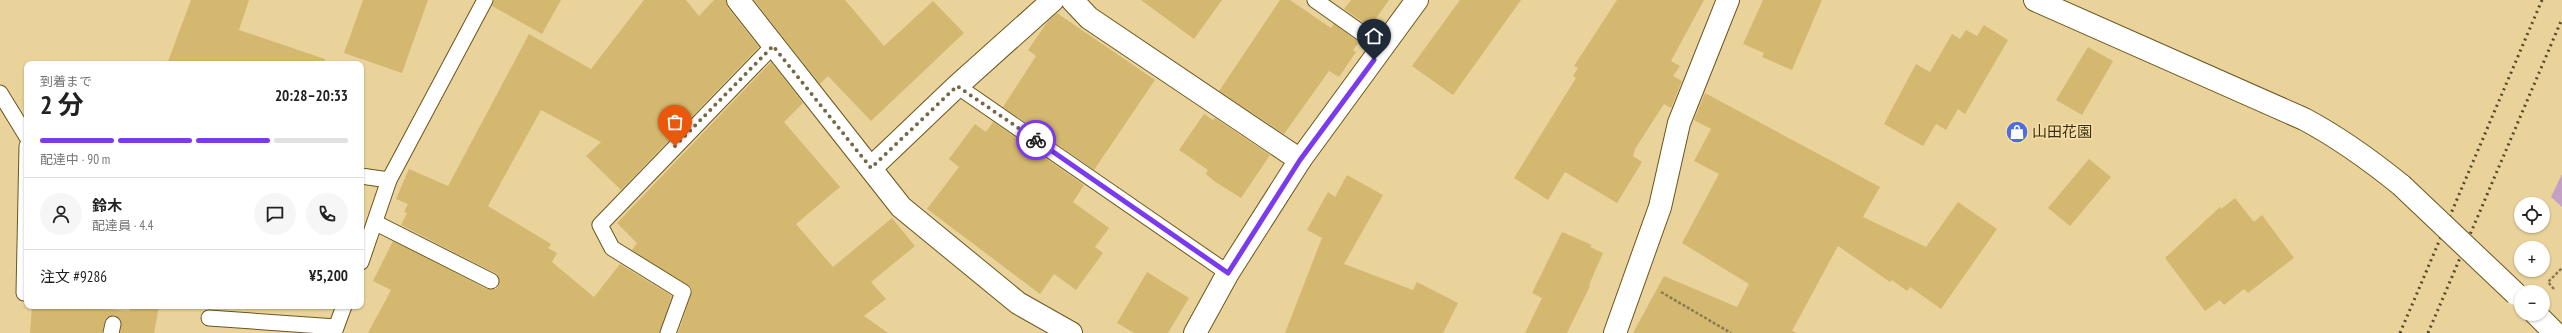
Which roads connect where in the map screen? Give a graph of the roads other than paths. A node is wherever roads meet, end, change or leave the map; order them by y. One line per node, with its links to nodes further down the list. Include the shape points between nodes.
1 (485, 0): 17 (lane)
2 (738, 0): 9 (street)
3 (1053, 0): 11 (street)
4 (1072, 0): 14 (street, via 1089,18)
5 (1315, 0): 10 (lane)
6 (1417, 0): 10 (street)
7 (1728, 0): 30 (street, via 1679,123 1660,207)
8 (2035, 0): 22 (street, bridge, via 2336,135 2401,185)
9 (773, 46): 15 (street); 27 (lane, via 600,225 612,248 683,292)
10 (1383, 48): 14 (street)
11 (957, 86): 15 (street); 20 (lane)
12 (0, 93): 13 (lane)
13 (24, 132)
14 (1300, 160): 20 (street)
15 (871, 168): 28 (street, via 901,206 1018,303)
16 (364, 176): 17 (lane)
17 (389, 180): 18 (lane)
18 (376, 223): 19 (lane); 21 (lane)
19 (364, 254)
20 (1228, 273): 29 (street)
21 (490, 281)
22 (2514, 292)
23 (343, 309): 26 (lane)
24 (210, 318): 26 (lane)
25 (2543, 321): 31 (street)
26 (335, 330)
27 (668, 333)
28 (1071, 333)
29 (1195, 333)
30 (1615, 333)
31 (2555, 333)

